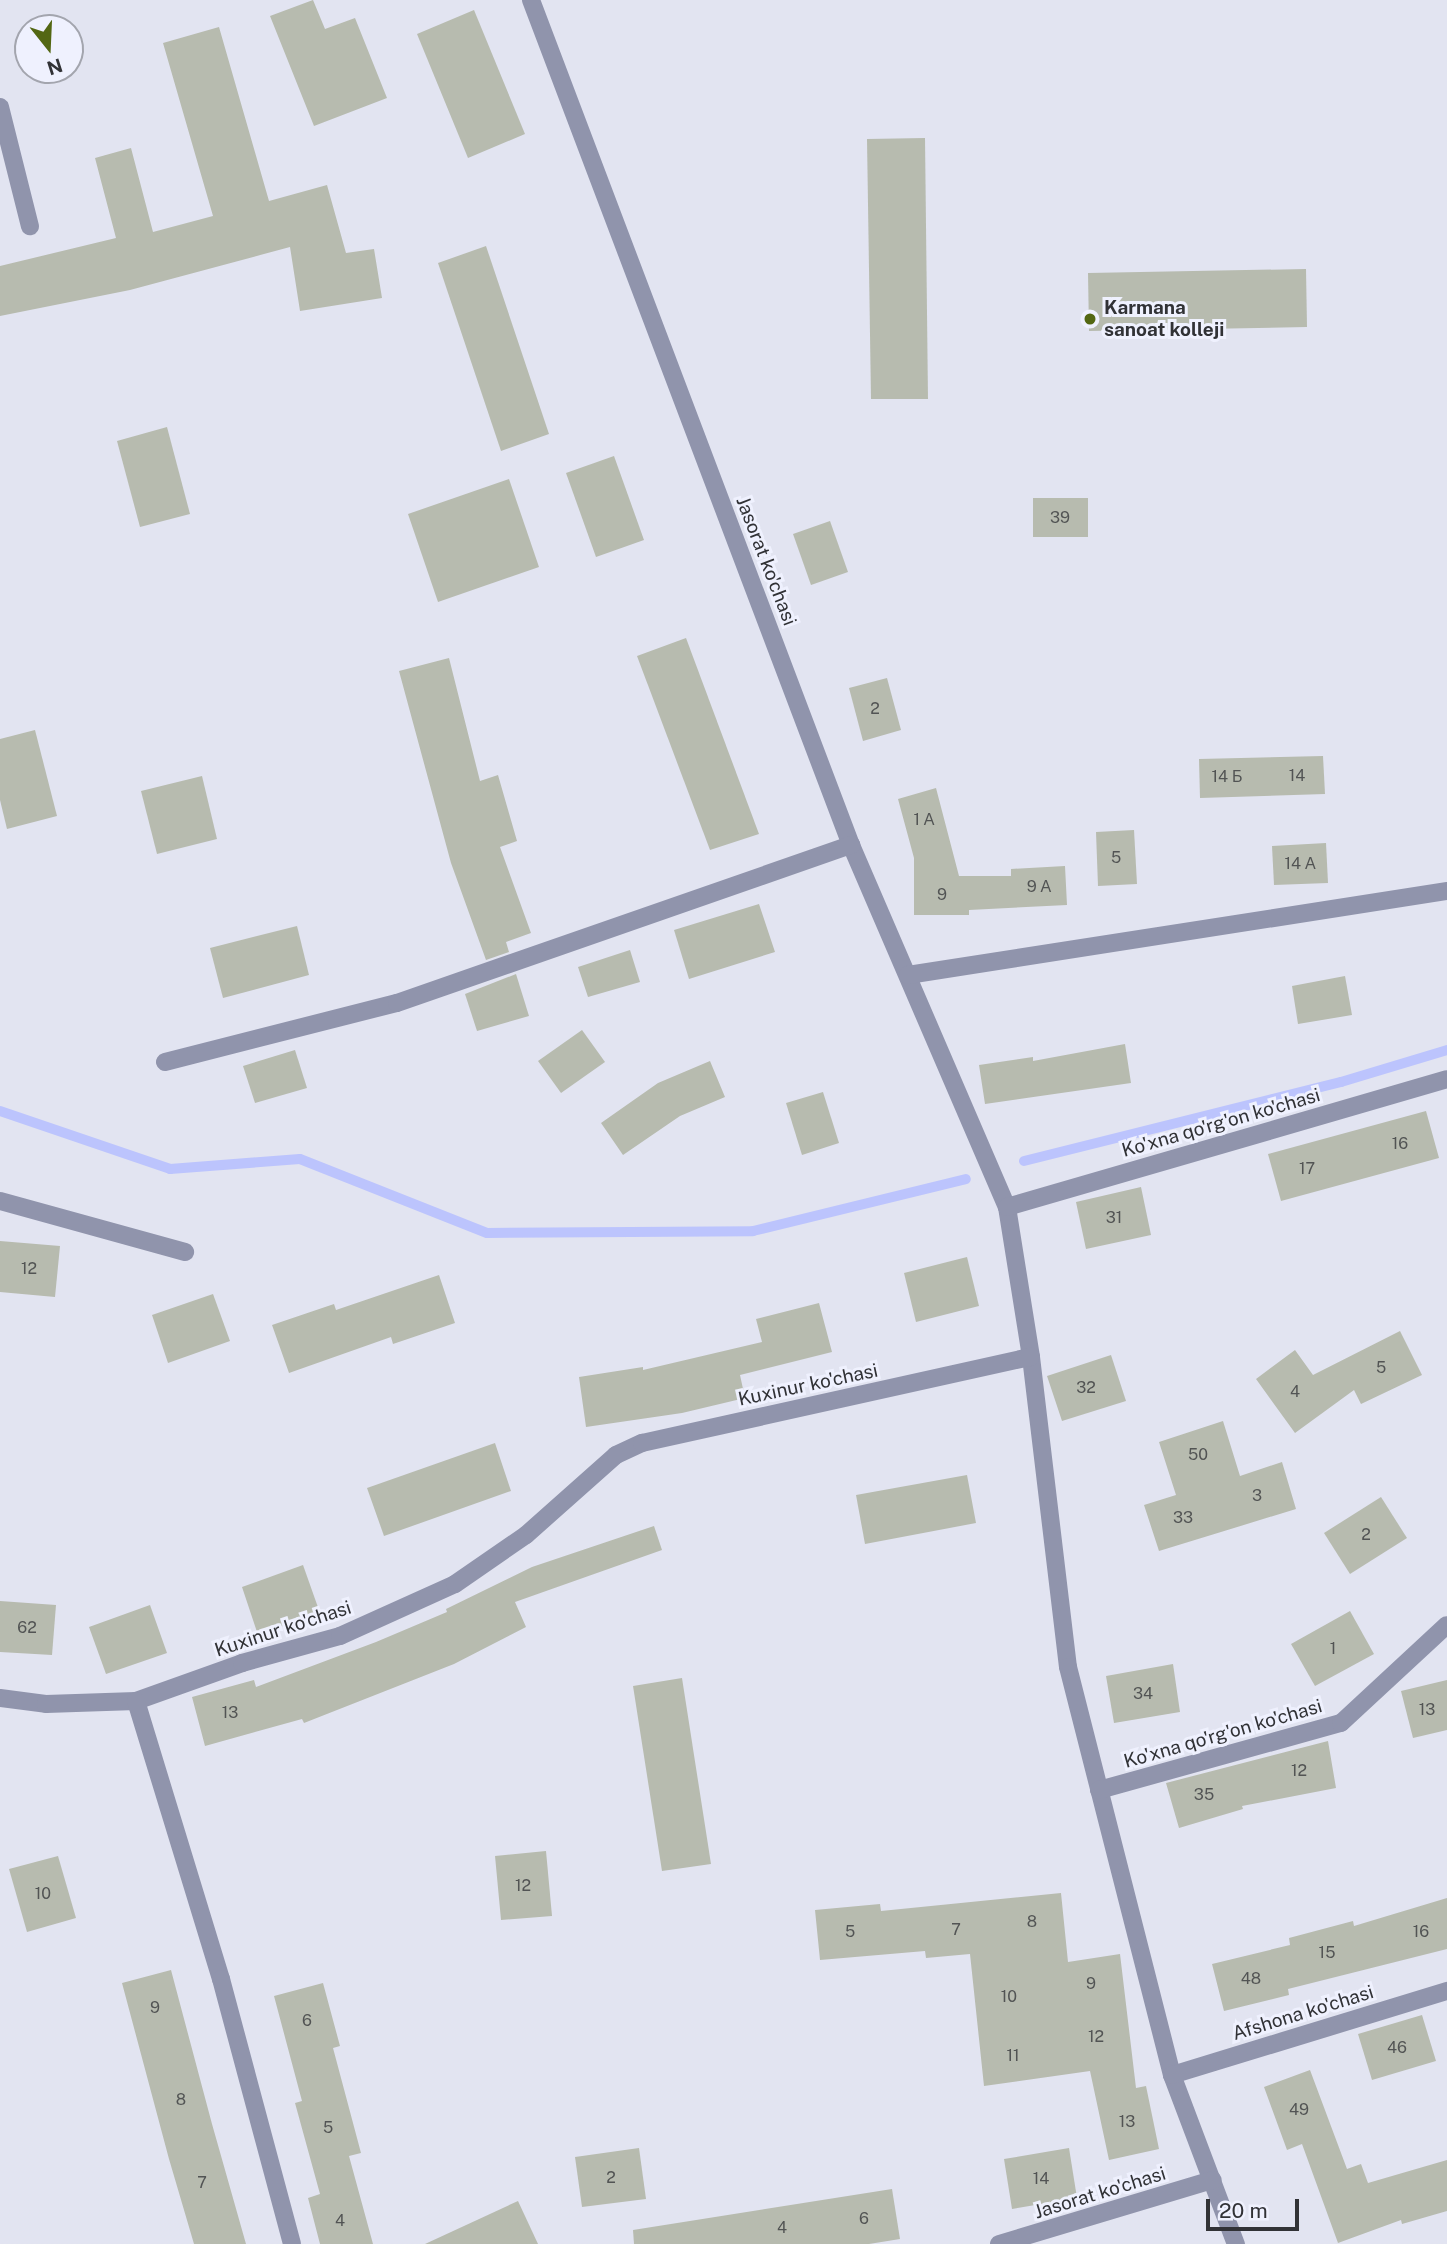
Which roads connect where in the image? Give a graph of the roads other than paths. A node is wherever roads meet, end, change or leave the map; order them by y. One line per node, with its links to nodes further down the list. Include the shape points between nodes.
1 (531, 0): 4 (street, Jasorat ko'chasi)
2 (0, 107): 3 (street)
3 (30, 226)
4 (851, 845): 6 (street, Jasorat ko'chasi); 7 (street, via 397,1003)
5 (1447, 891): 6 (street)
6 (908, 975): 10 (street, Jasorat ko'chasi)
7 (166, 1062)
8 (1447, 1079): 10 (street, Ko'xna qo'rg'on ko'chasi)
9 (0, 1201): 11 (street)
10 (1007, 1206): 12 (street, Jasorat ko'chasi)
11 (185, 1252)
12 (1031, 1357): 15 (street, Kuxinur ko'chasi, via 642,1443 616,1455 526,1535 455,1584 340,1636 242,1663); 16 (street, Jasorat ko'chasi, via 1068,1667)
13 (1447, 1625): 16 (street, Ko'xna qo'rg'on ko'chasi, via 1341,1723)
14 (0, 1698): 15 (street, Kuxinur ko'chasi, via 46,1704)
15 (136, 1701): 20 (street, via 220,1979)
16 (1099, 1790): 18 (street, Jasorat ko'chasi)
17 (1447, 1991): 18 (street, Afshona ko'chasi)
18 (1172, 2075): 19 (street, Jasorat ko'chasi)
19 (1213, 2180): 21 (street, Jasorat ko'chasi); 22 (street, Jasorat ko'chasi)
20 (292, 2244)
21 (999, 2244)
22 (1236, 2244)

